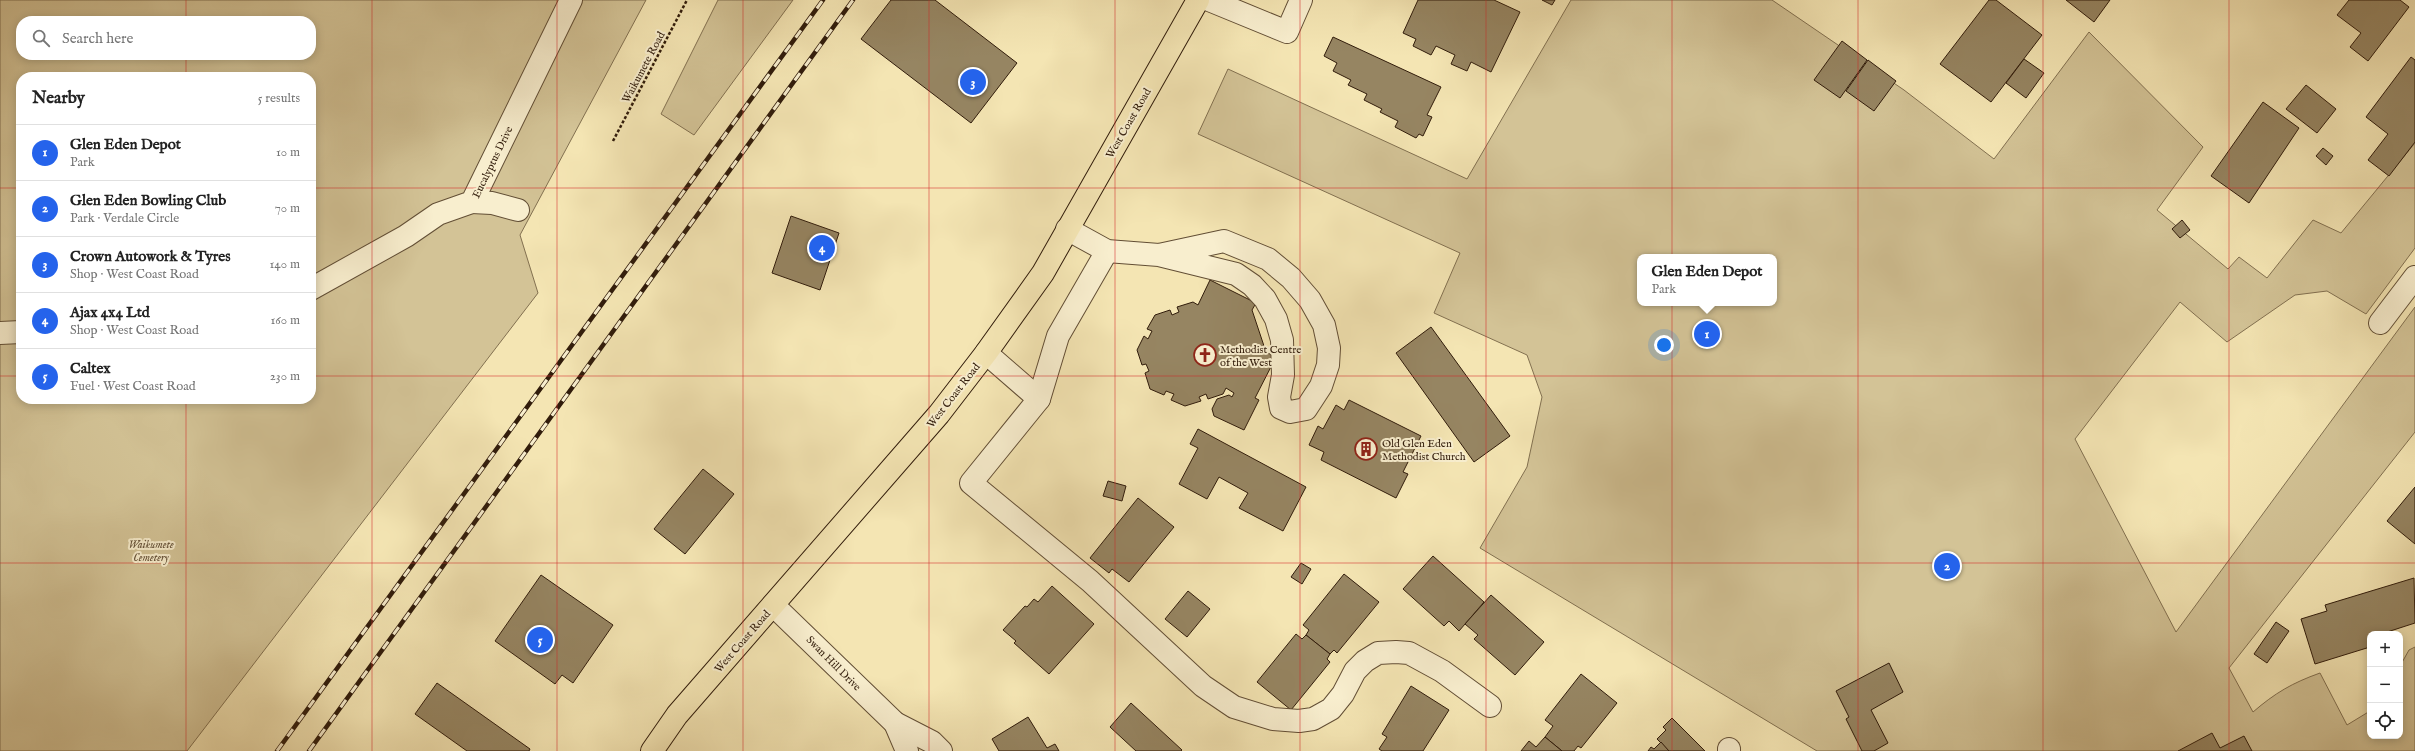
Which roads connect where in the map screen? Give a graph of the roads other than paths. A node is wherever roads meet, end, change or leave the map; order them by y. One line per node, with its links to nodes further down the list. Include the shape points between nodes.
1 (571, 0): 5 (street, Eucalyptus Drive)
2 (1198, 0): 7 (main road, West Coast Road)
3 (1209, 0): 4 (street, via 1287,32)
4 (1301, 0)
5 (472, 202): 6 (street, via 492,203); 11 (street, Eucalyptus Drive, via 438,214 406,236)
6 (518, 210)
7 (1067, 229): 8 (street); 15 (main road, West Coast Road, via 1043,273)
8 (1107, 251): 9 (street); 16 (street, via 1058,336)
9 (1159, 255): 9 (street, via 1224,241 1268,259 1291,278 1310,300 1324,325 1329,348 1328,365 1321,386 1306,409 1290,412 1281,408 1279,397 1283,375 1282,340 1276,319 1265,299 1252,284 1236,274)
10 (2415, 277): 12 (street)
11 (316, 286)
12 (2380, 323)
13 (16, 332): 14 (street)
14 (0, 333)
15 (986, 352): 16 (street); 17 (main road, West Coast Road, via 939,414)
16 (1039, 399): 18 (street, via 971,483 1090,581 1202,686 1220,699 1234,707 1273,719 1299,722 1313,719 1331,709 1343,694 1355,671 1365,661 1378,654 1396,652 1409,653 1442,671)
17 (773, 605): 19 (street, Swan Hill Drive); 20 (main road, West Coast Road, via 677,715)
18 (1490, 706)
19 (894, 723): 21 (street, Swan Hill Drive); 22 (street, Swan Hill Drive, via 932,742)
20 (652, 751)
21 (907, 751)
22 (941, 751)

